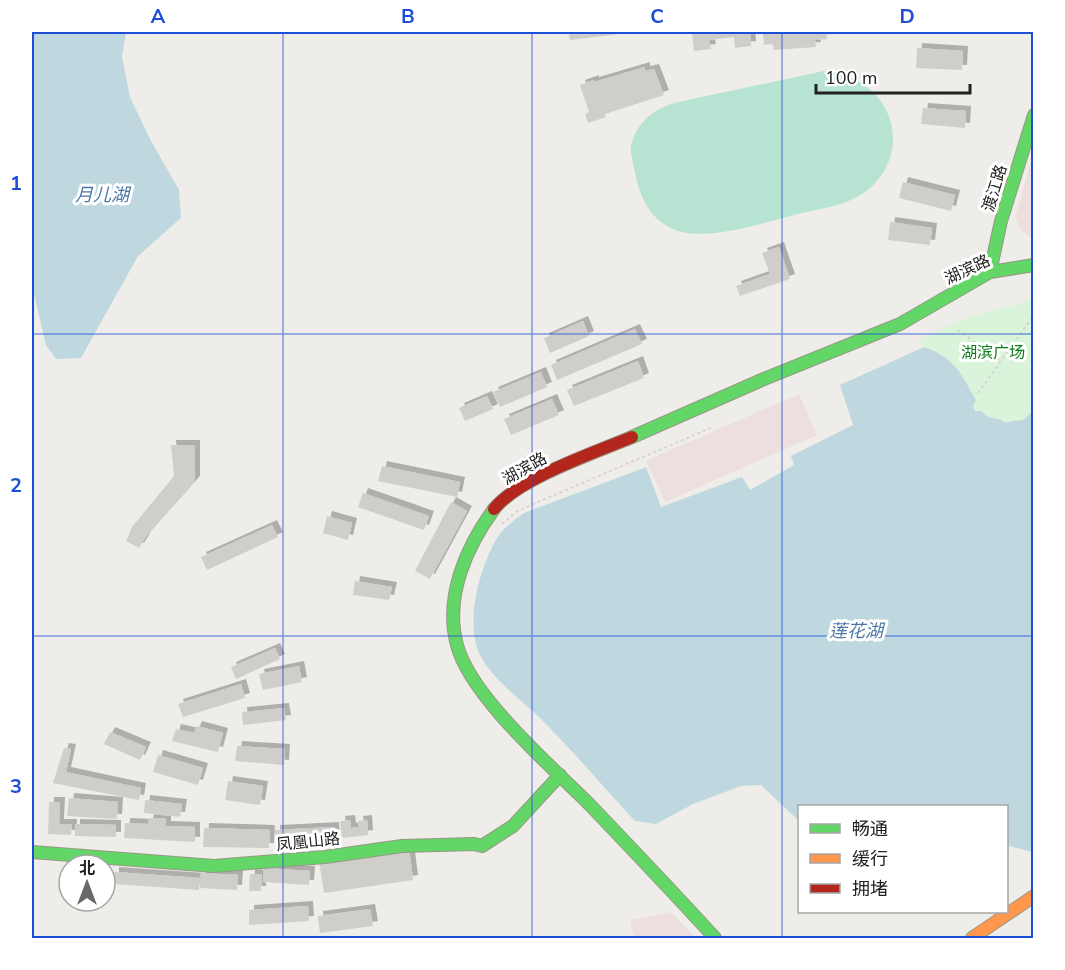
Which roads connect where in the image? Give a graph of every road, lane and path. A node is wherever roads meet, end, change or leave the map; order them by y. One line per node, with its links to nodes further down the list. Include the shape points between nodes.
1 (1034, 115): 3 (main road, 渡江路, via 1001,221)
2 (1034, 265): 3 (main road, 湖滨路)
3 (990, 272): 10 (main road, 湖滨路, via 900,324 528,482 496,506 475,538 458,580 454,602 457,645 489,701)
4 (1034, 315): 6 (path)
5 (958, 330): 6 (path)
6 (1002, 361): 7 (path)
7 (978, 393)
8 (714, 427): 9 (path, via 531,505)
9 (502, 524)
10 (560, 775): 11 (main road, 凤凰山路, via 513,826 483,846 402,846 214,866); 13 (main road, 湖滨路)
11 (32, 852)
12 (1034, 896): 14 (main road)
13 (715, 939)
14 (972, 939)

